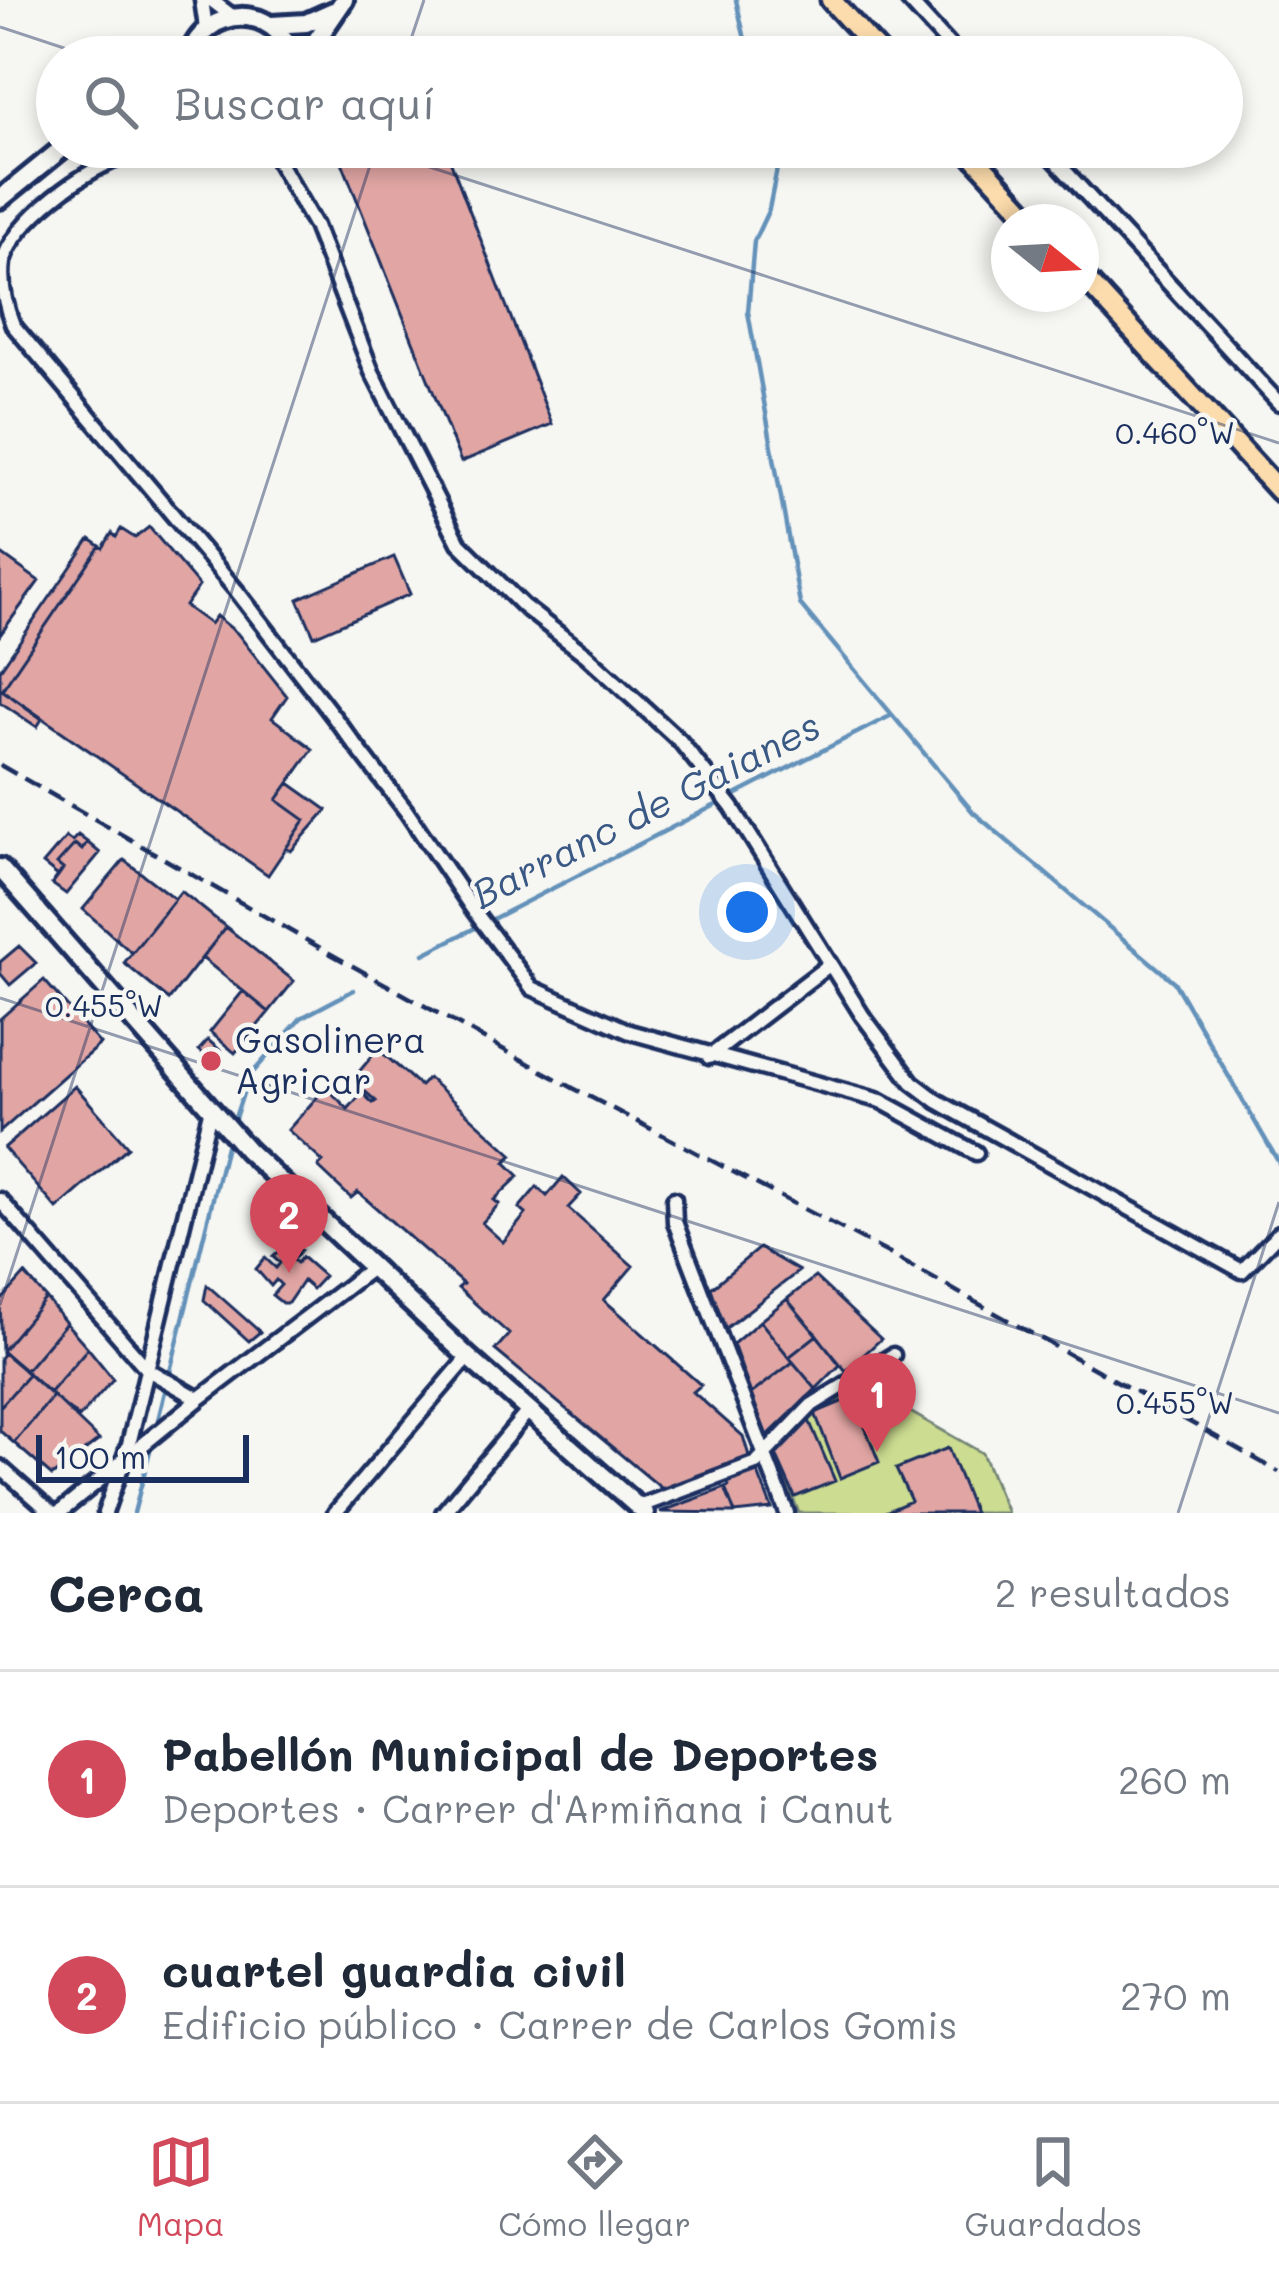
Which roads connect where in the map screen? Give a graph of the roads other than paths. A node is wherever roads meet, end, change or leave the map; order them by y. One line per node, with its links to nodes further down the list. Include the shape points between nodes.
1 (202, 0): 8 (street)
2 (211, 0): 6 (street)
3 (831, 0): 12 (main road)
4 (908, 0): 13 (street)
5 (339, 6): 7 (street, via 306,23); 11 (street)
6 (232, 16): 7 (street); 8 (street)
7 (272, 26): 10 (street)
8 (206, 28): 9 (street)
9 (201, 36)
10 (282, 36)
11 (319, 36)
12 (864, 36)
13 (941, 36)
14 (38, 168): 19 (street)
15 (97, 168): 21 (street, via 47,203 15,239)
16 (284, 168): 26 (street, via 372,372 459,543 680,741 732,807)
17 (984, 168): 20 (main road)
18 (1062, 168): 23 (street)
19 (0, 199)
20 (1017, 204)
21 (1, 271): 27 (street, via 13,326 236,590 532,988)
22 (1099, 294): 24 (main road)
23 (1279, 403)
24 (1279, 490)
25 (0, 868): 28 (street)
26 (829, 965): 27 (street); 32 (street, via 912,1082 937,1101 1242,1271)
27 (709, 1057): 29 (street, via 881,1101)
28 (210, 1112): 33 (street); 36 (street)
29 (976, 1153)
30 (674, 1199): 39 (street, via 675,1222)
31 (0, 1200): 36 (street)
32 (1278, 1234)
33 (373, 1267): 35 (street); 37 (street)
34 (892, 1355): 39 (street, via 812,1405)
35 (468, 1357): 38 (street); 45 (street)
36 (152, 1372): 37 (street); 40 (street)
37 (200, 1399): 40 (street)
38 (529, 1410): 42 (street); 46 (street)
39 (764, 1454): 42 (street); 47 (street)
40 (120, 1464): 43 (street); 44 (street)
41 (0, 1467): 43 (street)
42 (642, 1510)
43 (55, 1513)
44 (104, 1513)
45 (335, 1513)
46 (443, 1513)
47 (787, 1513)

